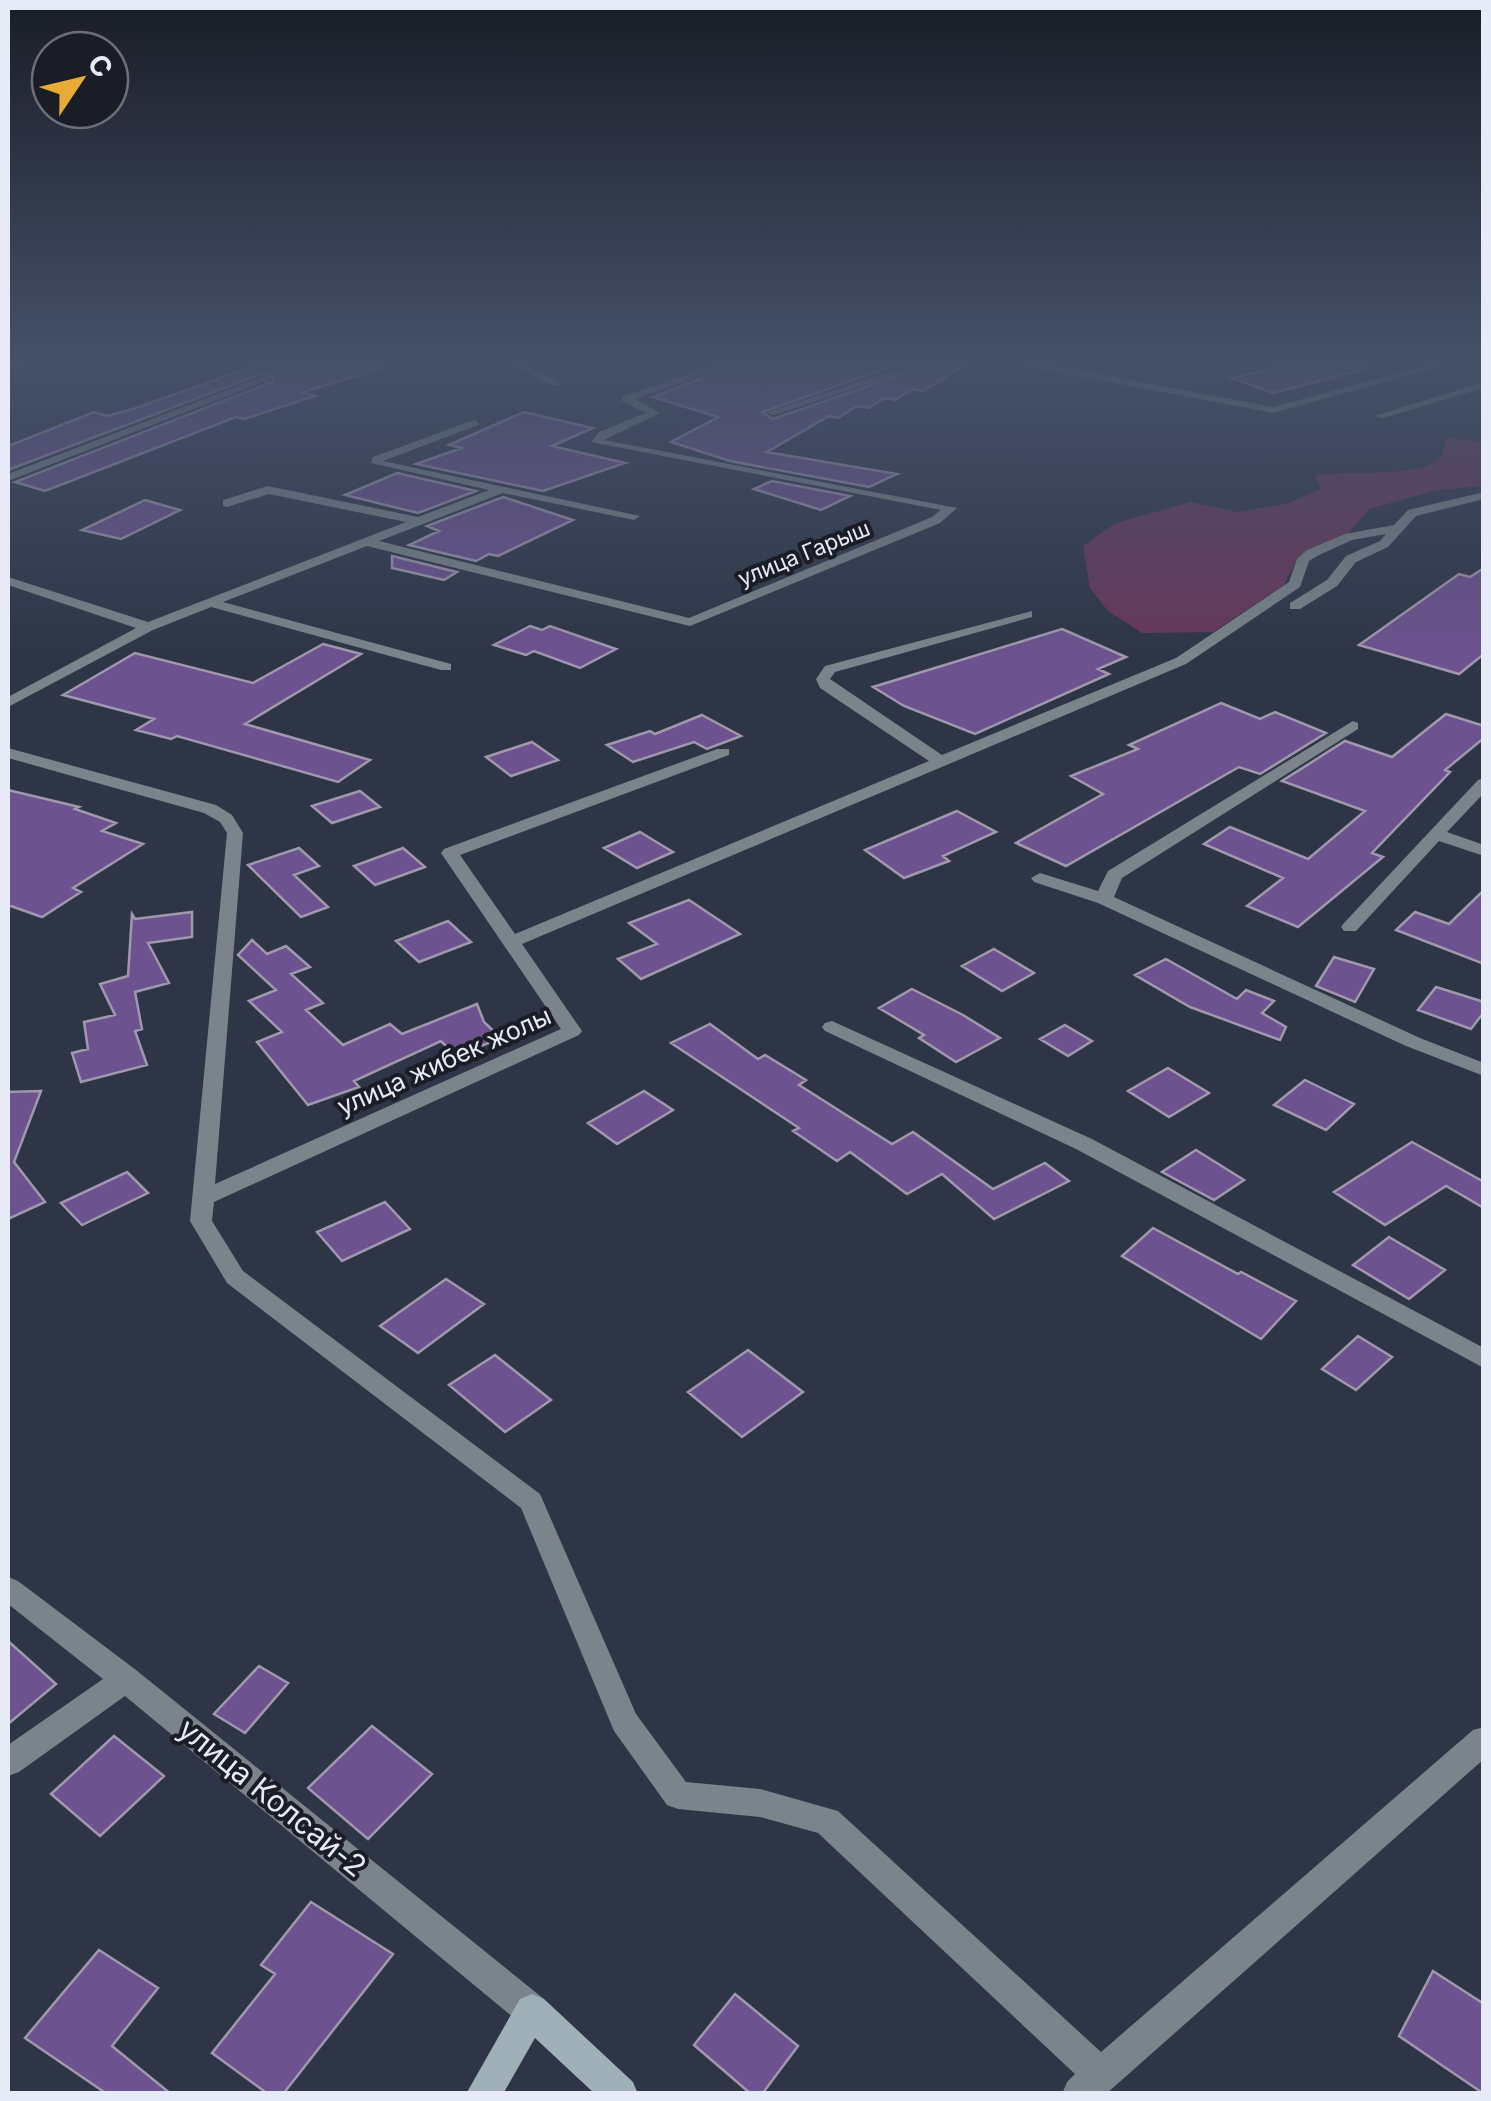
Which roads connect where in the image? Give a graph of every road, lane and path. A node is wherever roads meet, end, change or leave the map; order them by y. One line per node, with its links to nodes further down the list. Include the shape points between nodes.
1 (58, 459): 4 (street)
2 (377, 459): 5 (street)
3 (688, 459): 11 (street, улица Гарыш, via 951,508 690,622)
4 (8, 478)
5 (499, 490): 8 (street); 9 (street)
6 (1484, 494): 10 (street, via 1412,514)
7 (227, 504): 9 (street, via 268,490)
8 (634, 516)
9 (421, 521): 11 (street)
10 (1398, 528): 14 (street); 22 (street, via 1312,553 1303,559 1295,584 1181,661)
11 (367, 542): 13 (street)
12 (12, 586): 16 (street)
13 (210, 603): 16 (street); 17 (street)
14 (1295, 606)
15 (1027, 614): 22 (street, via 830,669 823,679)
16 (148, 627): 18 (street)
17 (446, 668)
18 (8, 703)
19 (1353, 726): 27 (street, via 1114,875)
20 (723, 752): 29 (street, улица жибек жолы, via 450,852)
21 (8, 753): 32 (street, via 210,810 235,833)
22 (942, 763): 29 (street)
23 (1484, 783): 24 (street)
24 (1436, 834): 25 (street); 28 (street)
25 (1484, 851)
26 (1040, 878): 27 (street)
27 (1104, 898): 31 (street)
28 (1350, 927)
29 (511, 942): 32 (street, улица жибек жолы, via 572,1031)
30 (832, 1026): 33 (street, via 1084,1144)
31 (1484, 1070)
32 (203, 1198): 39 (street, via 201,1221 235,1277 532,1500 625,1722 678,1795 760,1803 827,1822)
33 (1484, 1359)
34 (8, 1589): 35 (street, улица Колсай-2)
35 (126, 1679): 37 (street); 38 (street, улица Колсай-2)
36 (1484, 1740): 39 (street)
37 (8, 1762)
38 (532, 2011): 40 (street); 41 (street)
39 (1089, 2083)
40 (483, 2094)
41 (621, 2094)

